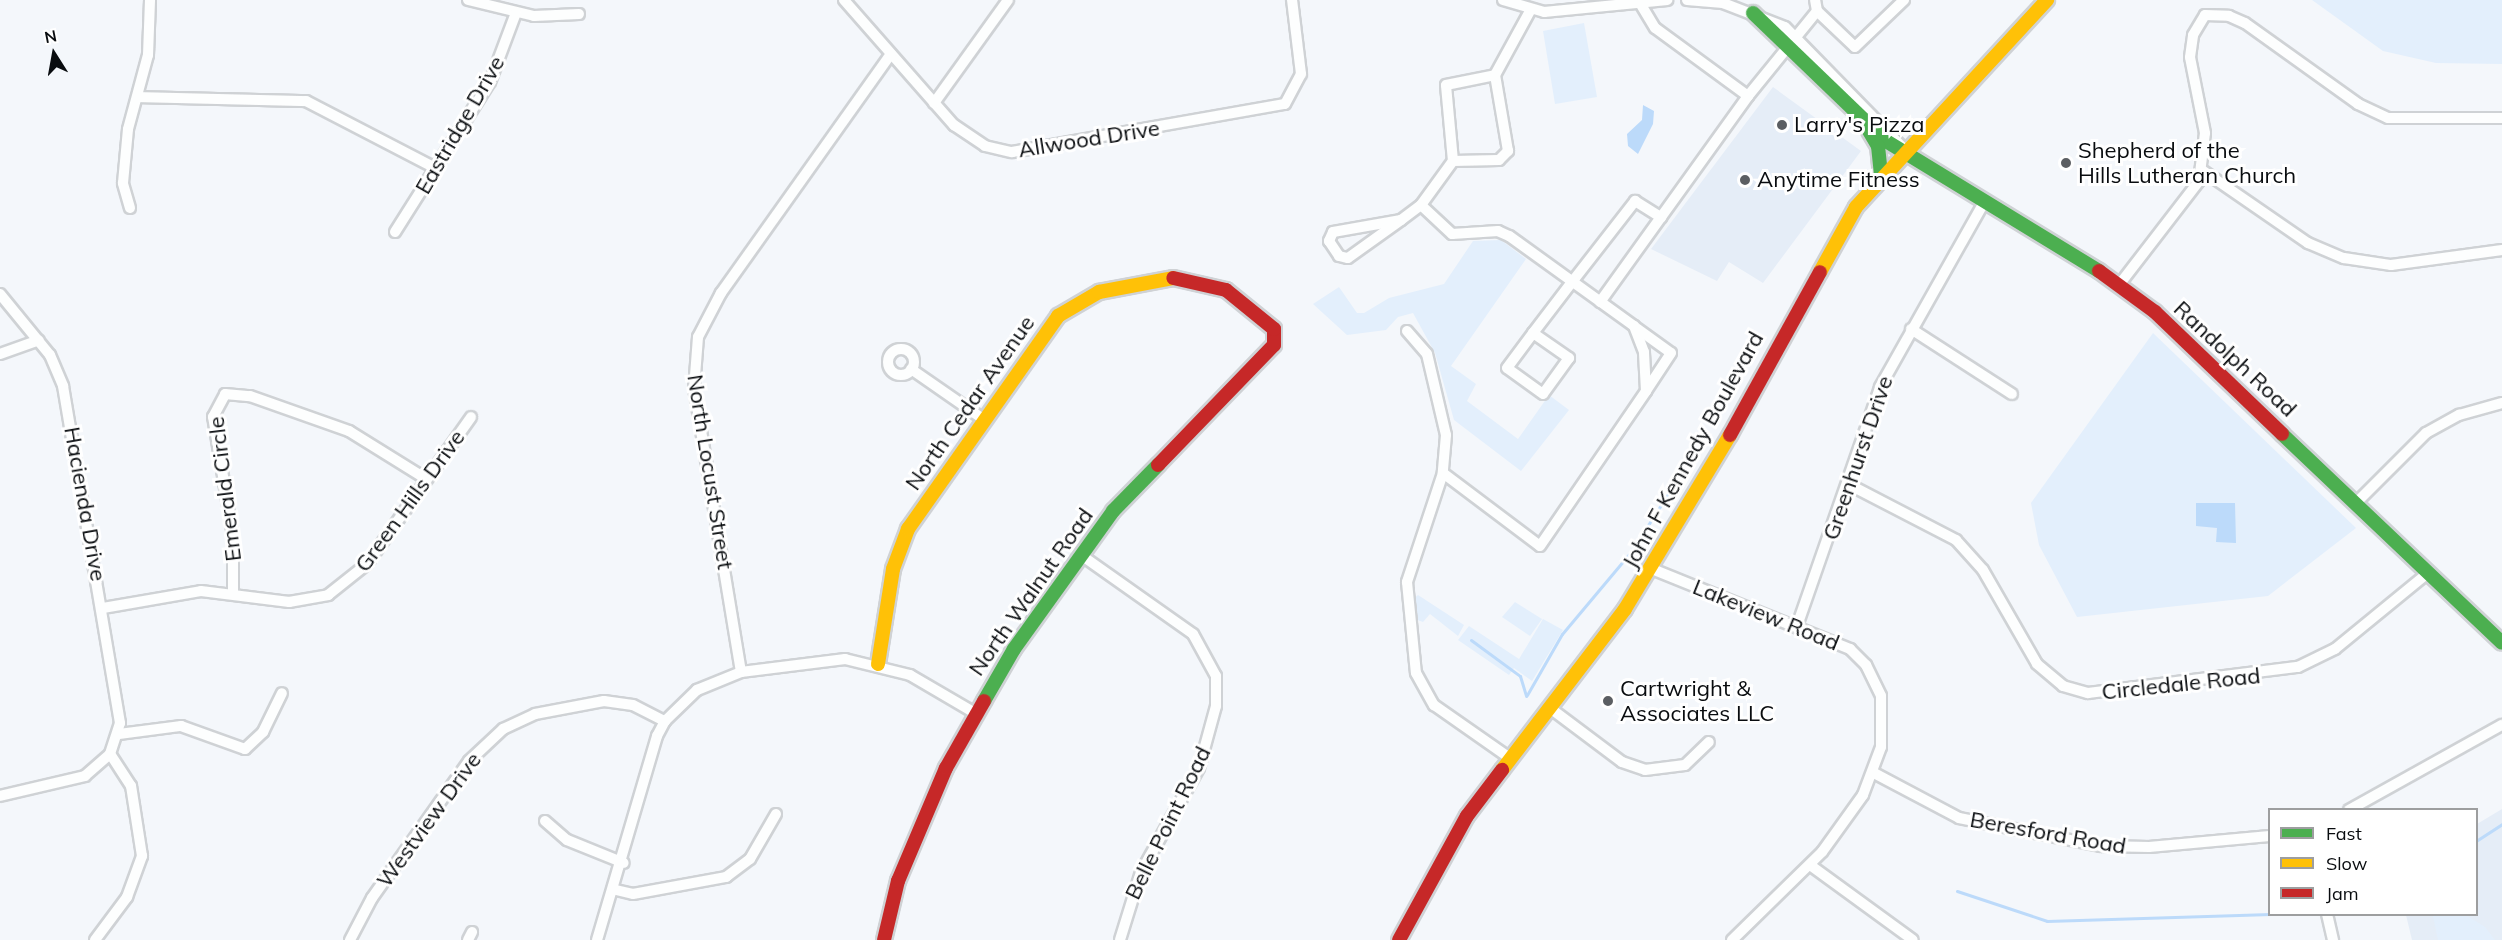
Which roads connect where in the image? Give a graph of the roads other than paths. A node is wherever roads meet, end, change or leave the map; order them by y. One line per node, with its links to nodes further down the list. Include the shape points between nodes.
1 (150, 0): 21 (street, via 150,38)
2 (468, 0): 14 (street)
3 (844, 0): 18 (street, Allwood Drive)
4 (1008, 0): 22 (street)
5 (1292, 0): 22 (street, Allwood Drive, via 1301,74 1292,97 1273,109 1012,152 972,139)
6 (1503, 0): 13 (street)
7 (1667, 0): 11 (street)
8 (1687, 0): 15 (street, Randolph Road)
9 (1904, 0): 12 (street, via 1855,47)
10 (2047, 0): 25 (street, John F Kennedy Boulevard)
11 (1640, 3): 13 (street); 20 (street, via 1655,28)
12 (1816, 5): 17 (street)
13 (1530, 11): 19 (street)
14 (516, 13): 16 (street); 27 (street, Eastridge Drive, via 490,82)
15 (1753, 13): 17 (street, Randolph Road)
16 (579, 14)
17 (1790, 40): 20 (street); 24 (street, Randolph Road); 25 (street, Randolph Road)
18 (891, 54): 22 (street, Allwood Drive); 66 (street, North Locust Street, via 721,293 698,337 694,389)
19 (1495, 75): 26 (street, via 1446,85 1444,100); 26 (street, via 1508,151 1499,160)
20 (1748, 96): 33 (street)
21 (140, 97): 27 (street, via 306,101); 32 (street, via 128,129 124,172)
22 (934, 103)
23 (2502, 118): 28 (street, via 2388,118 2358,104 2245,24 2210,14 2198,23 2190,57 2205,133)
24 (1866, 126): 25 (street, Randolph Road); 29 (street, via 1878,147)
25 (1905, 150): 29 (street, John F Kennedy Boulevard); 30 (street, Randolph Road)
26 (1454, 161): 31 (street)
27 (435, 168): 35 (street, Eastridge Drive)
28 (2202, 171): 36 (street, via 2308,243 2344,258 2391,265); 38 (street, via 2190,199)
29 (1881, 176): 59 (street, John F Kennedy Boulevard, via 1838,234)
30 (1985, 201): 38 (street, Randolph Road); 43 (street, Greenhurst Drive)
31 (1421, 205): 34 (street); 37 (street, via 1459,236 1498,231 1509,236)
32 (130, 208)
33 (1661, 217): 37 (street, via 1635,201); 40 (street)
34 (1401, 220): 34 (street, via 1348,258 1339,256 1329,241 1332,232)
35 (395, 232)
36 (2502, 250)
37 (1572, 282): 40 (street); 45 (street)
38 (2119, 285): 57 (street, Randolph Road)
39 (0, 294): 46 (street, Hacienda Drive)
40 (1600, 302): 42 (street)
41 (1265, 319): 53 (street, North Cedar Avenue, via 1226,290 1186,279 1151,280 1099,292 1071,306 1043,331); 58 (street, North Walnut Road, via 1277,334 1274,345 1141,479)
42 (1634, 326): 49 (street, via 1644,352); 49 (street, via 1671,353)
43 (1911, 329): 50 (street); 56 (street, Greenhurst Drive, via 1880,387)
44 (1407, 331): 54 (street, via 1427,354 1444,412)
45 (1533, 333): 45 (street, via 1507,368 1543,394 1569,358)
46 (39, 340): 47 (street); 62 (street, Hacienda Drive, via 63,386)
47 (0, 354)
48 (912, 369): 53 (street)
49 (1646, 391): 54 (street, via 1540,546)
50 (2013, 394)
51 (2502, 403): 57 (street, via 2459,415 2426,433)
52 (471, 417): 55 (street, Green Hills Drive)
53 (982, 419): 65 (street, North Cedar Avenue, via 900,549)
54 (1443, 473): 75 (street, via 1407,582 1416,673 1434,705)
55 (426, 479): 61 (street, Green Hills Drive, via 367,564 342,588 304,601); 61 (street, Emerald Circle, via 350,431 250,396 225,394 213,417 233,536)
56 (1848, 484): 60 (street, Circledale Road, via 1956,540 1983,570 2037,664 2055,681 2088,693 2298,667 2336,649); 63 (street, Greenhurst Drive)
57 (2356, 503): 60 (street, Randolph Road)
58 (1081, 555): 69 (street, North Walnut Road); 90 (street, Belle Point Road, via 1193,634 1216,676 1216,706 1199,768 1141,872)
59 (1652, 569): 63 (street, Lakeview Road); 68 (street, John F Kennedy Boulevard)
60 (2428, 573): 64 (street, Randolph Road)
61 (234, 593): 62 (street, Green Hills Drive, via 181,592)
62 (103, 608): 72 (street, Hacienda Drive, via 120,707)
63 (1797, 626): 76 (street, Lakeview Road, via 1850,649 1871,672 1883,720)
64 (2500, 637)
65 (878, 664): 66 (street, via 821,660); 69 (street, via 922,681)
66 (741, 672): 70 (street, via 697,690)
67 (282, 693): 72 (street, via 263,732 242,749 188,727)
68 (1550, 708): 73 (street, via 1638,769 1675,769); 75 (street, John F Kennedy Boulevard)
69 (975, 713): 89 (street, North Walnut Road, via 898,881)
70 (665, 721): 82 (street, via 653,749); 87 (street, Westview Drive, via 633,705 604,701 535,714 503,729 465,766 372,898)
71 (2502, 725): 78 (street)
72 (119, 735): 74 (street)
73 (1710, 742)
74 (110, 754): 77 (street, via 79,779); 86 (street, via 131,786 142,856 126,897)
75 (1511, 759): 91 (street, John F Kennedy Boulevard, via 1449,844)
76 (1874, 773): 81 (street, Beresford Road, via 1959,818 2092,844 2149,848); 83 (street, Lakeview Road, via 1845,823)
77 (0, 796)
78 (2353, 808)
79 (776, 814): 84 (street, via 761,843 732,874 633,894)
80 (545, 821): 82 (street, via 567,840)
81 (2268, 836)
82 (624, 863): 84 (street)
83 (1810, 865): 92 (street, Lakeview Road); 93 (street)
84 (616, 890): 88 (street)
85 (2327, 916): 94 (street)
86 (95, 940)
87 (350, 940)
88 (597, 940)
89 (884, 940)
90 (1120, 940)
91 (1399, 940)
92 (1732, 940)
93 (1913, 940)
94 (2333, 940)

